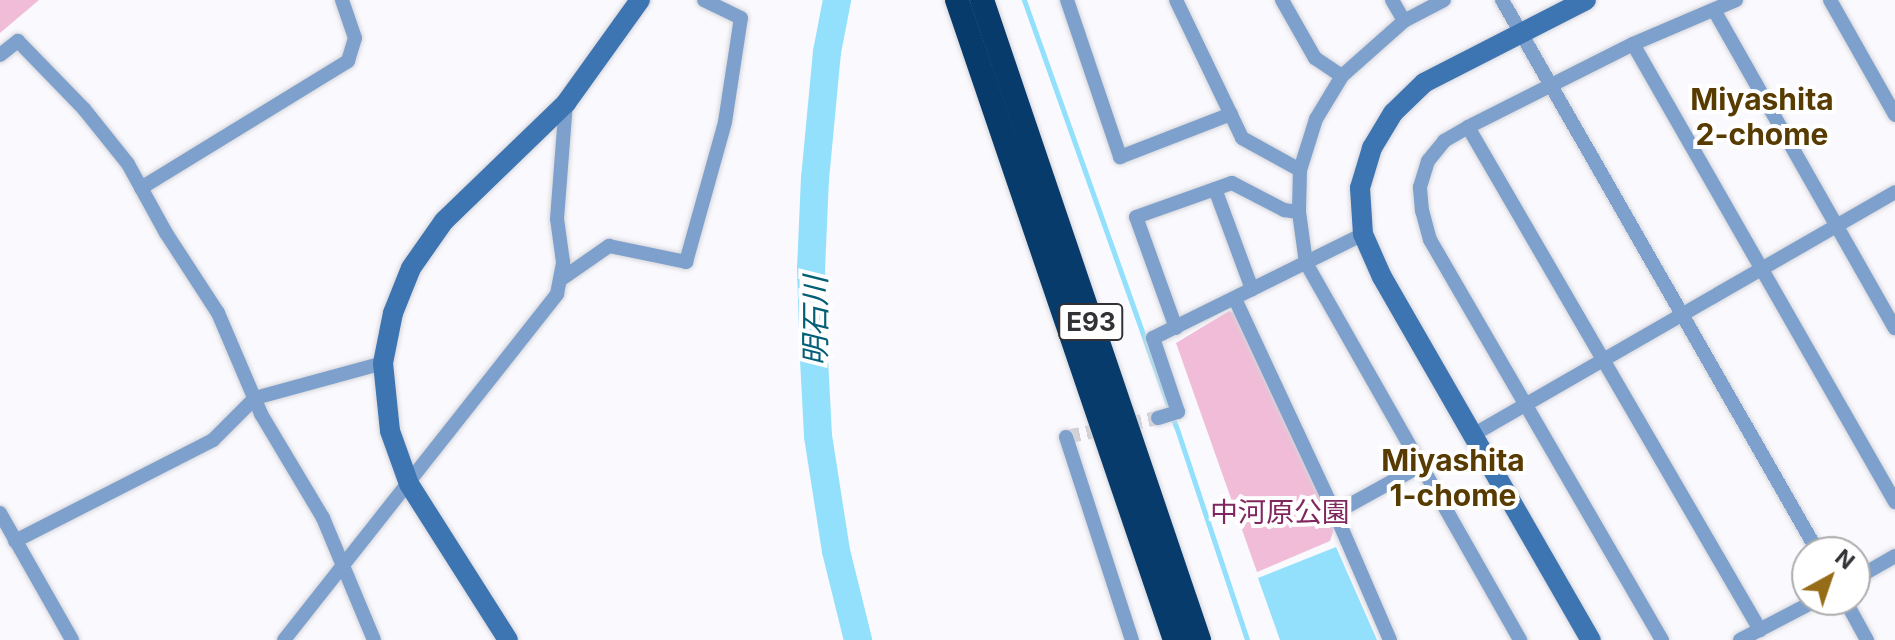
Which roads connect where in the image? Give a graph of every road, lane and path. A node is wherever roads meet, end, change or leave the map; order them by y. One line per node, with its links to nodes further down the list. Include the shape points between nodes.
1 (342, 0): 27 (street, via 355,38 348,61)
2 (640, 0): 22 (street)
3 (704, 0): 35 (street, via 741,18 725,122 686,262 609,246)
4 (957, 0): 66 (highway, E93)
5 (1067, 0): 24 (street, via 1120,157)
6 (1176, 0): 24 (street)
7 (1282, 0): 20 (street, via 1315,58)
8 (1392, 0): 16 (street)
9 (1444, 0): 16 (street)
10 (1502, 0): 17 (street)
11 (1586, 0): 17 (street)
12 (1736, 0): 15 (street)
13 (1830, 0): 23 (street)
14 (982, 2): 67 (highway, E93)
15 (1714, 10): 18 (street); 31 (street)
16 (1404, 21): 20 (street)
17 (1520, 32): 21 (street); 32 (street, via 1424,83 1393,113 1372,148 1360,188)
18 (1633, 44): 21 (street); 34 (street)
19 (0, 55): 27 (street, via 18,41 84,109)
20 (1342, 76): 26 (street, via 1316,119)
21 (1550, 84): 25 (street); 38 (street)
22 (566, 103): 35 (street, via 557,219); 42 (street, via 444,221 411,268 393,313)
23 (1893, 108)
24 (1231, 114): 26 (street, via 1242,138)
25 (1468, 127): 41 (street); 44 (street, via 1444,141 1428,161 1420,187 1422,211 1430,240)
26 (1300, 170): 30 (street)
27 (141, 188): 43 (street, via 218,313)
28 (1215, 189): 30 (street, via 1232,183 1284,210); 36 (street); 39 (street, via 1136,217)
29 (1895, 192): 31 (street)
30 (1299, 212): 33 (street)
31 (1837, 226): 34 (street); 40 (street)
32 (1363, 234): 33 (street); 46 (street)
33 (1306, 263): 36 (street); 48 (street)
34 (1762, 269): 38 (street); 50 (street)
35 (560, 280): 49 (street, via 557,294)
36 (1252, 289): 37 (street)
37 (1235, 299): 39 (street); 52 (street)
38 (1683, 314): 41 (street); 53 (street)
39 (1176, 328): 45 (street, via 1153,338 1178,412)
40 (1895, 328)
41 (1603, 359): 44 (street); 60 (street)
42 (383, 363): 43 (street); 49 (street, via 390,431)
43 (255, 398): 54 (street, via 213,440); 56 (street, via 323,518)
44 (1526, 402): 46 (street); 71 (street)
45 (1158, 418)
46 (1471, 436): 70 (street)
47 (1066, 437): 65 (street)
48 (1420, 466): 52 (street); 69 (street)
49 (409, 484): 56 (street); 64 (street)
50 (1895, 502)
51 (0, 513): 54 (street)
52 (1335, 513): 68 (street)
53 (1809, 536)
54 (15, 541): 61 (street)
55 (1895, 556): 57 (street)
56 (343, 565): 62 (street); 63 (street)
57 (1871, 570)
58 (1791, 614): 60 (street)
59 (1854, 616): 73 (street)
60 (1760, 630): 72 (street)
61 (72, 640)
62 (284, 640)
63 (374, 640)
64 (508, 640)
65 (1132, 640)
66 (1175, 640)
67 (1199, 640)
68 (1390, 640)
69 (1520, 640)
70 (1591, 640)
71 (1662, 640)
72 (1740, 640)
73 (1867, 640)

